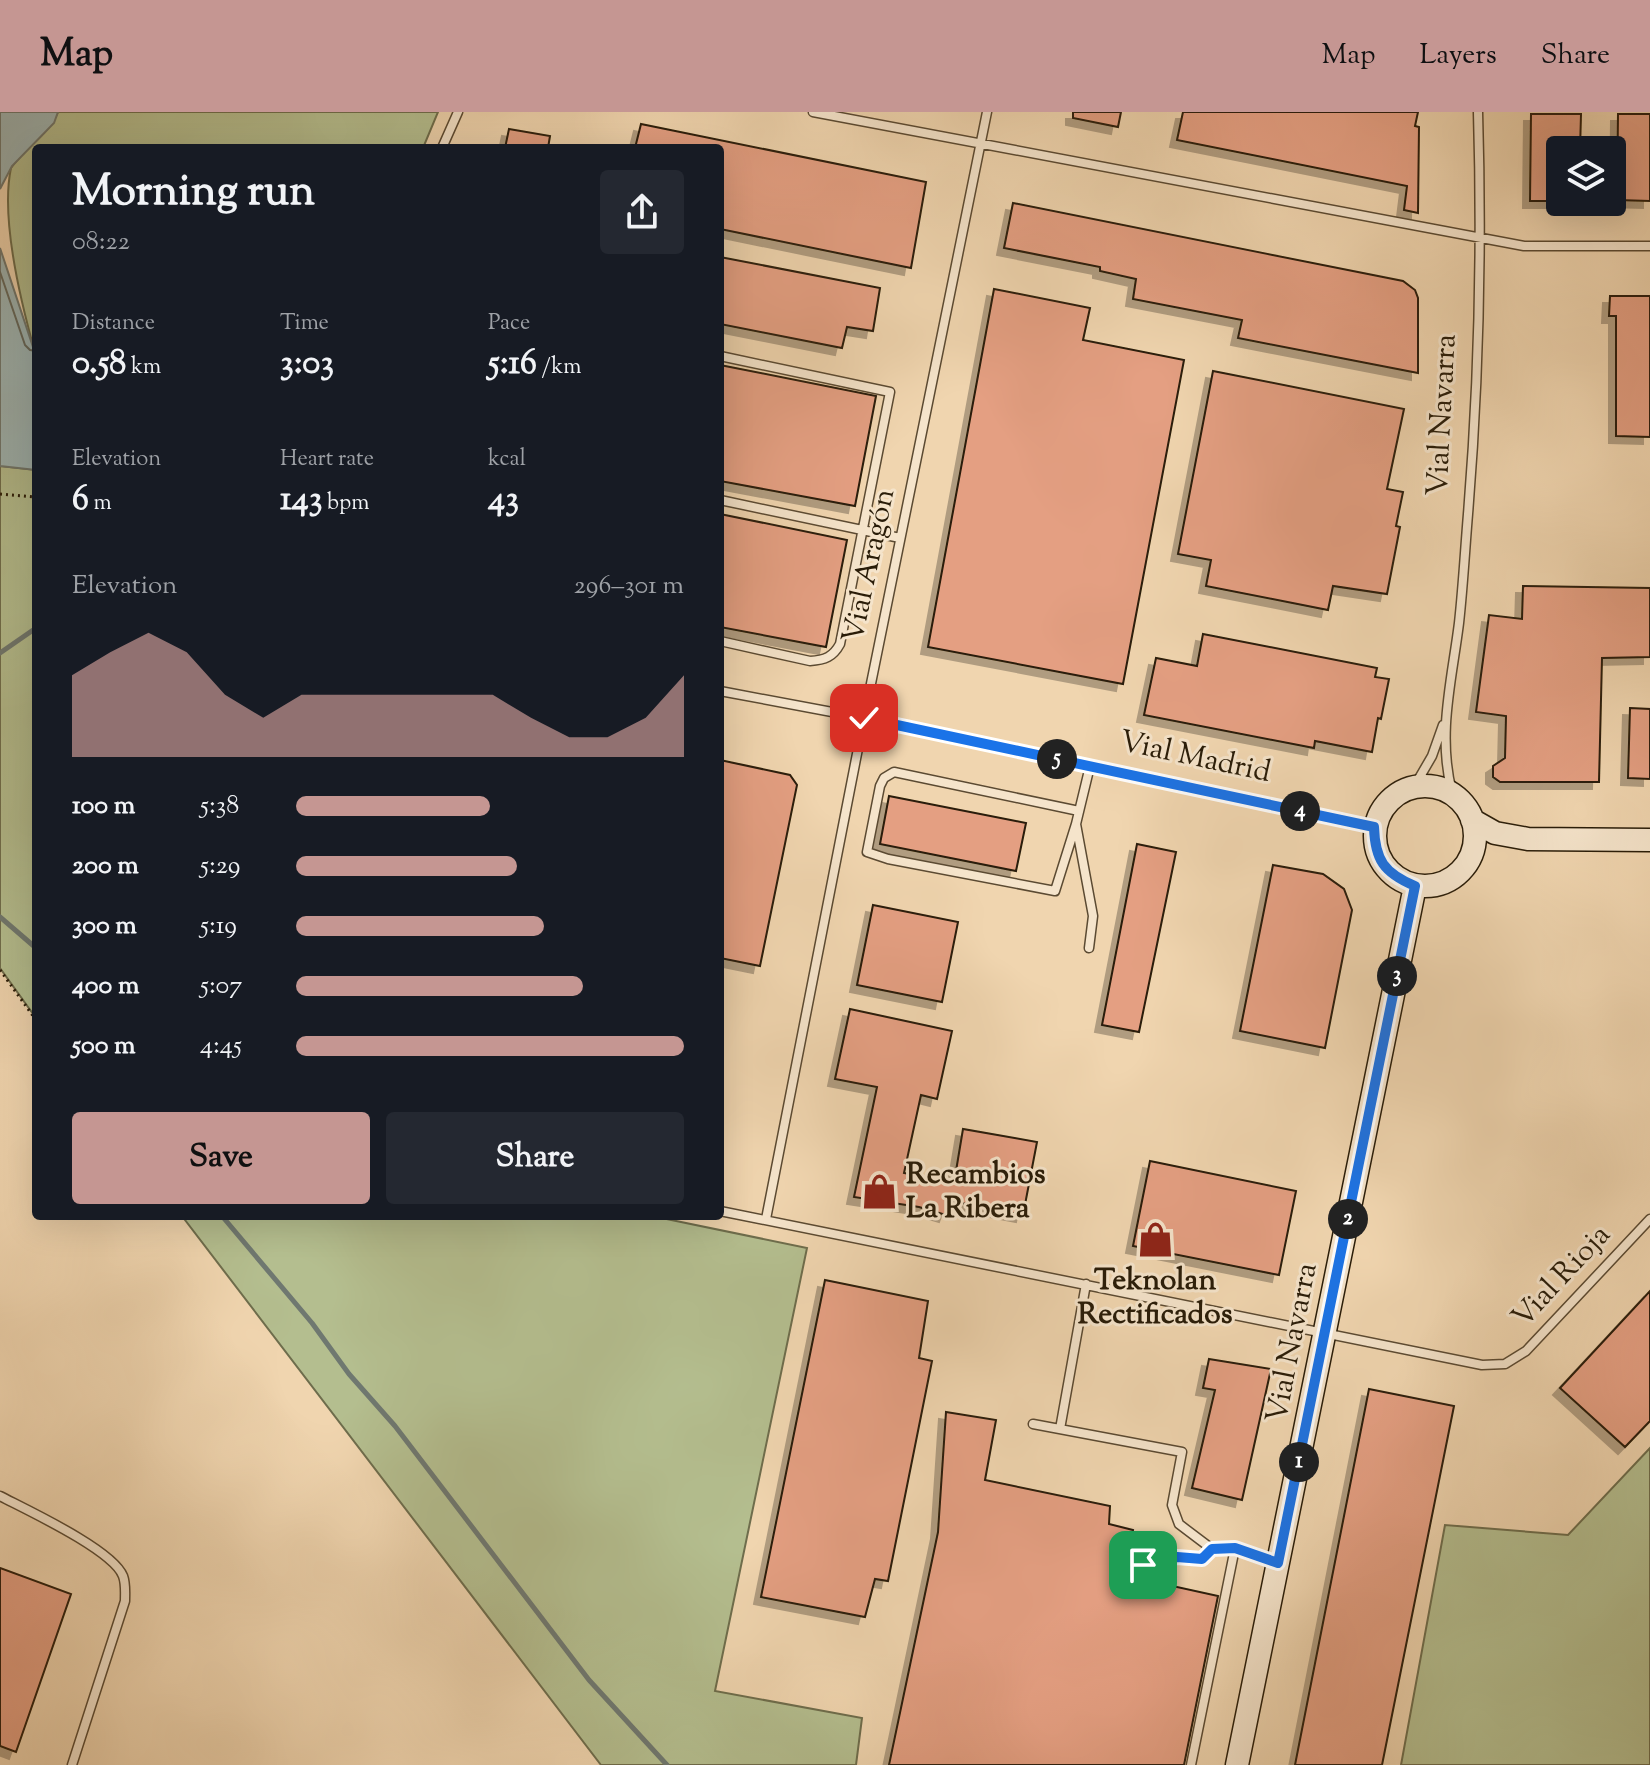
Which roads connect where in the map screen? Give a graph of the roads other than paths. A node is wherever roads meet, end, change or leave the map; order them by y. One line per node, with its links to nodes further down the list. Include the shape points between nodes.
1 (458, 112): 5 (lane)
2 (813, 112): 6 (lane)
3 (987, 112): 6 (lane, Vial Aragón)
4 (1478, 112): 7 (lane, Vial Navarra)
5 (444, 144)
6 (981, 145): 7 (lane); 12 (lane, Vial Aragón)
7 (1482, 236): 8 (lane, via 1524,246); 16 (lane, Vial Navarra, via 1471,475 1459,623)
8 (1650, 246)
9 (724, 357): 11 (lane, via 890,392)
10 (724, 501): 11 (lane)
11 (863, 530): 12 (lane); 13 (lane, via 834,654 810,661)
12 (900, 538): 15 (lane, Vial Aragón)
13 (724, 642)
14 (724, 692): 15 (lane, Vial Madrid)
15 (864, 718): 17 (lane, Vial Madrid); 30 (lane, Vial Aragón)
16 (1444, 720): 18 (lane, Vial Navarra); 19 (lane, Vial Navarra)
17 (1090, 766): 20 (lane); 23 (lane, Vial Madrid)
18 (1414, 787): 19 (street, via 1431,785); 23 (street, via 1396,794)
19 (1452, 792): 21 (street)
20 (1079, 811): 22 (lane); 22 (lane, via 894,772 880,786 867,852 1055,891)
21 (1472, 820): 24 (street, via 1495,833); 26 (street, via 1475,836)
22 (1076, 824): 28 (lane, via 1093,916)
23 (1374, 827): 27 (street, via 1382,865)
24 (1528, 839): 25 (street); 26 (street)
25 (1650, 840)
26 (1467, 862): 27 (street, via 1449,880)
27 (1415, 886): 33 (street, Vial Navarra)
28 (1089, 948)
29 (724, 1212): 30 (lane)
30 (766, 1219): 32 (lane)
31 (1650, 1219): 33 (lane, Vial Rioja, via 1535,1342 1505,1364 1482,1365)
32 (1086, 1284): 33 (lane); 35 (lane)
33 (1326, 1333): 39 (street, Vial Navarra)
34 (1033, 1424): 35 (lane)
35 (1060, 1429): 38 (lane, via 1182,1452 1172,1505 1179,1524)
36 (0, 1496): 43 (lane, via 89,1544 123,1576 125,1601)
37 (1235, 1548): 38 (lane); 39 (lane); 44 (lane)
38 (1212, 1549): 40 (lane, via 1202,1559 1166,1558)
39 (1278, 1563): 45 (street, Vial Navarra)
40 (1152, 1565): 41 (lane, via 1129,1568); 42 (lane)
41 (1122, 1575)
42 (1143, 1579)
43 (72, 1765)
44 (1191, 1765)
45 (1237, 1765)

